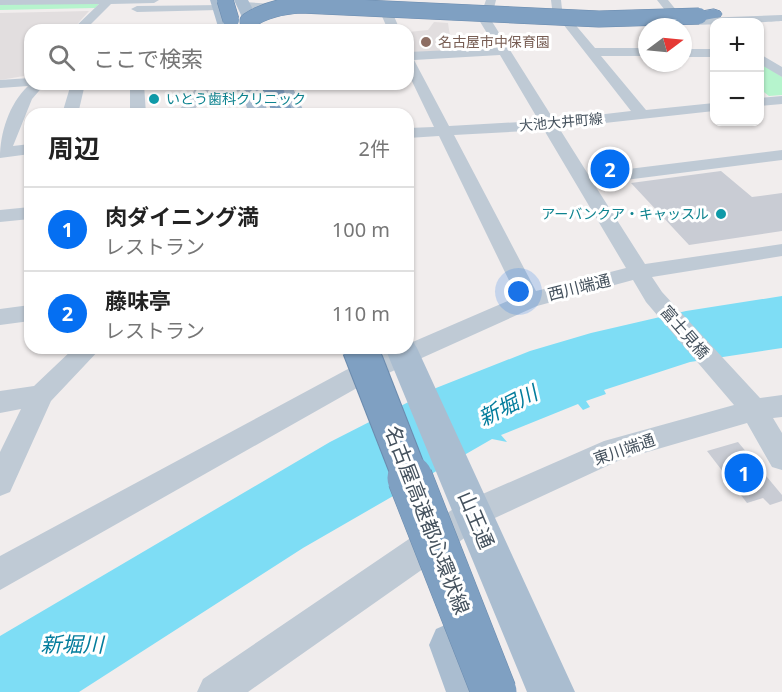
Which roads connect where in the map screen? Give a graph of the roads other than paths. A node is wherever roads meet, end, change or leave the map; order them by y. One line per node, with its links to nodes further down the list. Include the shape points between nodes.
1 (154, 0): 9 (street)
2 (287, 0): 12 (street)
3 (491, 0): 12 (street)
4 (556, 0): 18 (street)
5 (662, 0): 13 (street)
6 (0, 2): 9 (street)
7 (220, 2): 9 (street); 20 (main road); 21 (highway, bridge)
8 (242, 3): 11 (street); 23 (main road)
9 (106, 4): 19 (street)
10 (781, 7): 14 (street)
11 (387, 14): 12 (street); 24 (street)
12 (487, 16): 18 (street); 25 (street, 富士見橋)
13 (675, 16): 17 (street); 18 (street)
14 (716, 18)
15 (764, 18): 16 (street)
16 (782, 18)
17 (710, 19): 18 (street); 22 (highway, bridge, via 558,19 301,5 259,14)
18 (564, 20): 26 (street)
19 (84, 24)
20 (226, 24)
21 (232, 24)
22 (248, 24)
23 (253, 24)
24 (391, 24)
25 (503, 51): 30 (street); 57 (street, 富士見橋)
26 (591, 52): 27 (street); 56 (street)
27 (638, 52)
28 (692, 52): 29 (street)
29 (710, 53)
30 (414, 58)
31 (764, 61): 33 (street)
32 (414, 70): 58 (street)
33 (782, 73)
34 (24, 82): 35 (street)
35 (0, 84)
36 (32, 90): 44 (street)
37 (76, 90): 49 (street)
38 (137, 90): 50 (street)
39 (215, 90): 51 (street, via 200,92)
40 (252, 90): 52 (main road)
41 (254, 90): 53 (highway)
42 (277, 90): 54 (highway)
43 (278, 90): 55 (main road)
44 (25, 98): 45 (street); 61 (street)
45 (8, 100)
46 (782, 100): 47 (street)
47 (764, 102)
48 (710, 107): 56 (street, 大池大井町線)
49 (71, 108)
50 (138, 108)
51 (189, 108)
52 (257, 108)
53 (264, 108)
54 (282, 108)
55 (292, 108)
56 (642, 115): 57 (street, 大池大井町線)
57 (548, 125): 58 (street, 大池大井町線); 63 (street, 富士見橋)
58 (445, 131): 59 (street, 大池大井町線); 68 (street)
59 (414, 133)
60 (24, 150): 61 (street)
61 (1, 153)
62 (782, 155): 63 (street)
63 (583, 180): 67 (street, 富士見橋)
64 (24, 214): 65 (street)
65 (0, 216)
66 (782, 250): 67 (street, 西川端通)
67 (639, 272): 68 (street, 西川端通); 79 (street, 富士見橋, via 654,297)
68 (530, 300): 71 (street, 西川端通)
69 (24, 314): 70 (street)
70 (0, 318)
71 (414, 346)
72 (83, 354): 76 (street)
73 (381, 354): 75 (street, 西川端通)
74 (403, 354): 82 (main road, 山王通)
75 (353, 358): 83 (main road, via 368,413); 84 (street, 西川端通); 87 (highway, 名古屋高速都心環状線, bridge)
76 (41, 395): 77 (street); 81 (street)
77 (0, 402)
78 (782, 406): 79 (street, 東川端通)
79 (754, 410): 80 (street, 富士見橋); 82 (street, 東川端通)
80 (782, 458)
81 (0, 483)
82 (465, 495): 83 (street, 東川端通); 88 (main road, 山王通)
83 (419, 553): 85 (street, 東川端通); 86 (main road)
84 (0, 574)
85 (216, 692)
86 (470, 692)
87 (494, 692)
88 (551, 692)

